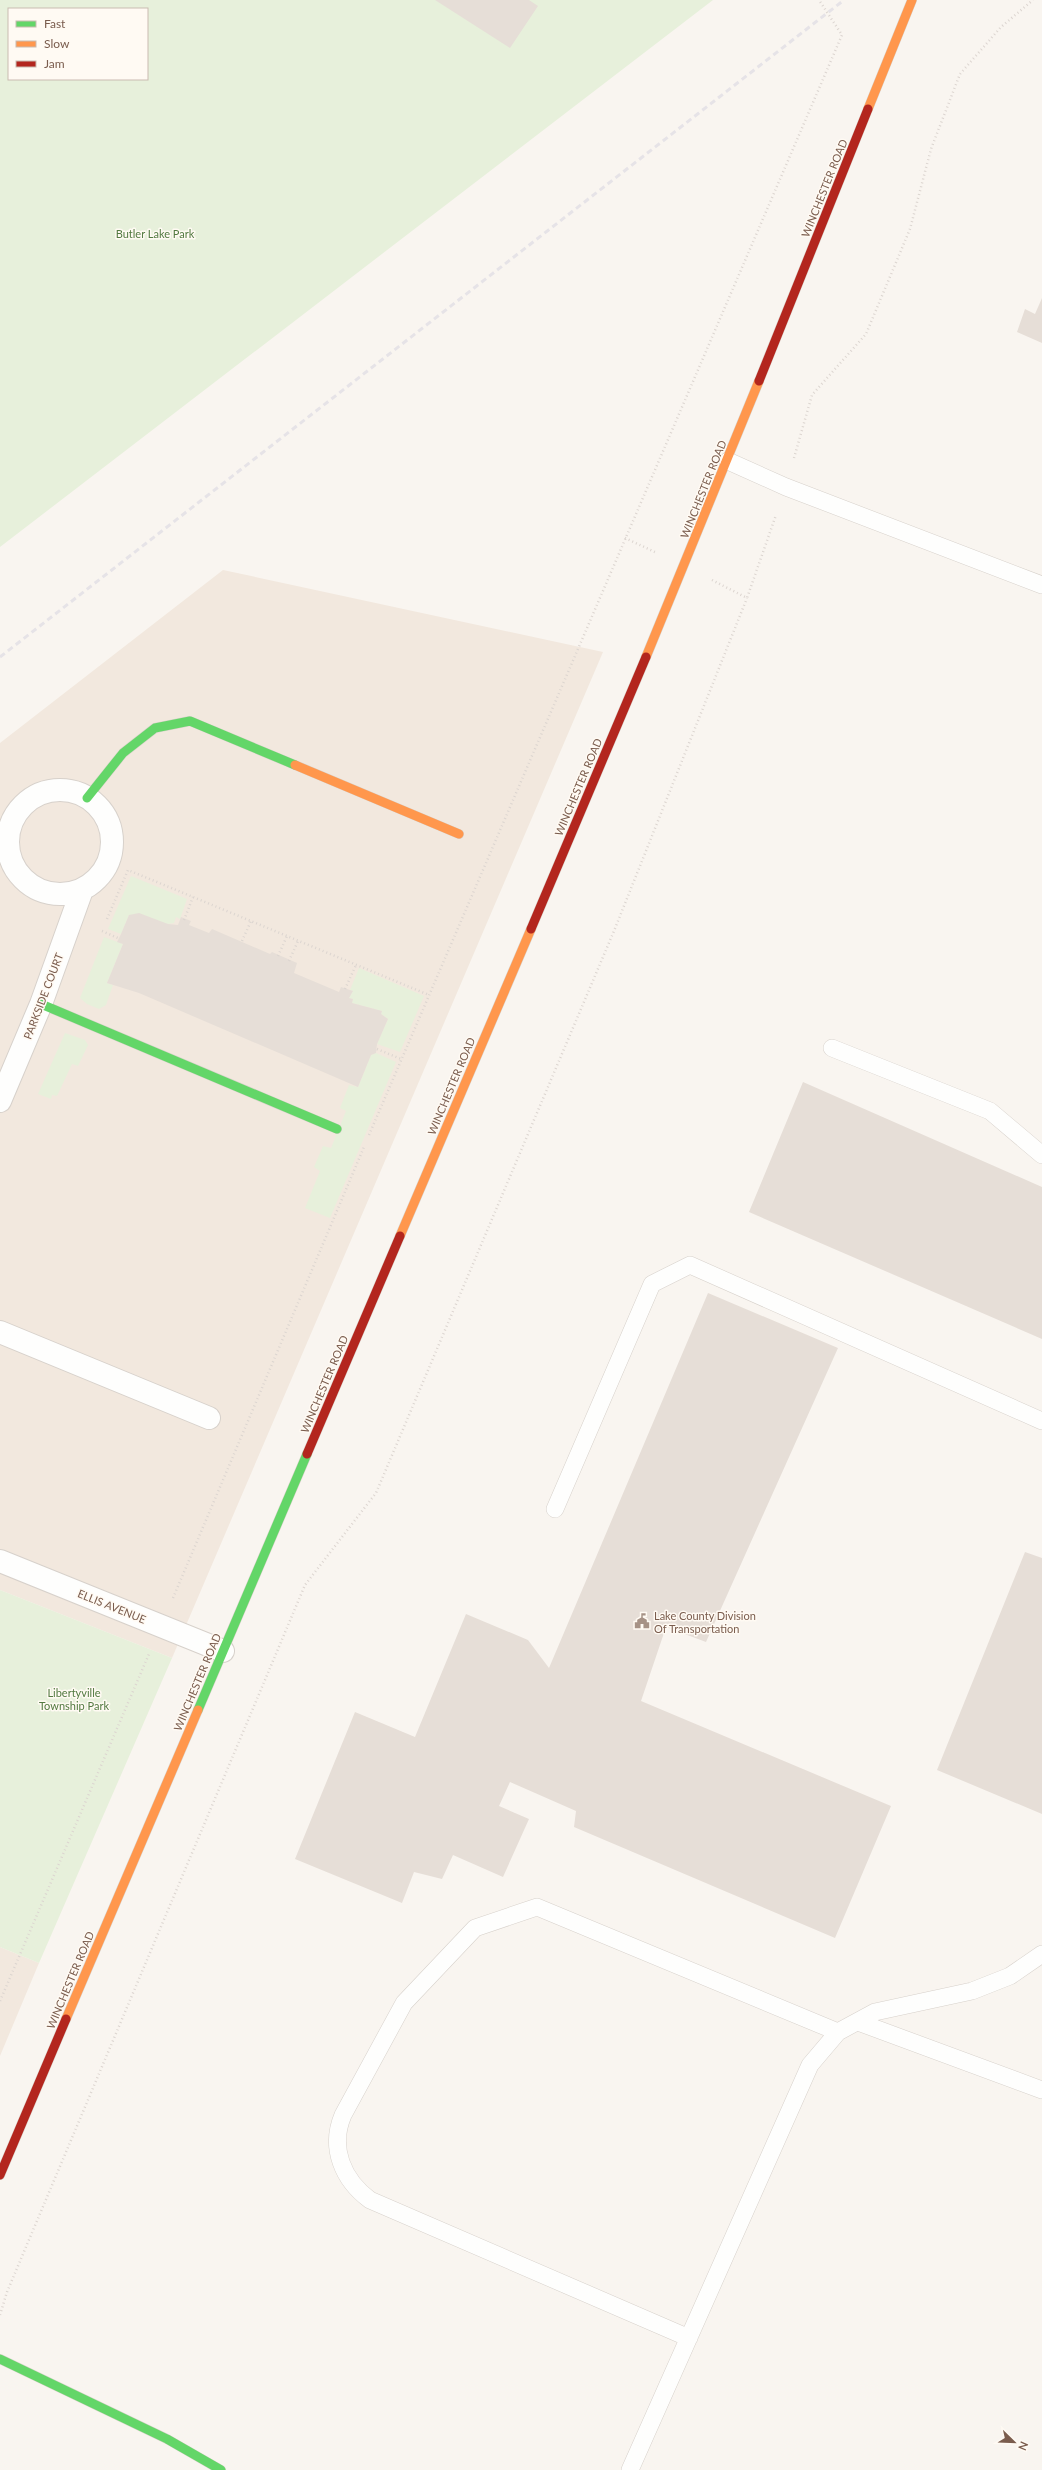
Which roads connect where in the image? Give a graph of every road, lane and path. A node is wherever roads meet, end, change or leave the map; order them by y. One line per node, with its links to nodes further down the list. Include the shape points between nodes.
1 (819, 0): 25 (path, via 842,35)
2 (912, 0): 4 (main road, WINCHESTER ROAD)
3 (1033, 0): 5 (path, via 1001,27 960,74 931,149 907,236 866,334 812,395)
4 (728, 460): 5 (lane); 6 (main road, WINCHESTER ROAD)
5 (786, 487): 7 (lane); 8 (path)
6 (685, 566): 8 (path); 41 (main road, WINCHESTER ROAD)
7 (1042, 586)
8 (747, 598): 48 (path, via 614,930 376,1493 305,1585 7,2292)
9 (87, 798): 10 (main road, via 123,753 155,728 190,721); 11 (street, via 101,810 109,823 112,839 111,854 105,869 95,881); 11 (street, via 71,790 53,790 36,796 22,807 12,822 8,840 11,857 19,873 32,886 48,893 66,894)
10 (459, 834)
11 (82, 890): 26 (street, PARKSIDE COURT)
12 (193, 897): 13 (path); 14 (path); 15 (path, via 128,870)
13 (184, 920)
14 (251, 922): 16 (path); 19 (path)
15 (102, 931): 17 (path); 18 (path)
16 (287, 936): 20 (path); 21 (path)
17 (99, 938)
18 (120, 939)
19 (242, 941)
20 (298, 941): 22 (path); 23 (path)
21 (278, 956)
22 (289, 961)
23 (356, 965): 24 (path); 25 (path)
24 (345, 989)
25 (429, 995): 29 (path)
26 (41, 1004): 30 (street, PARKSIDE COURT); 31 (main road)
27 (832, 1048): 34 (lane, via 990,1111)
28 (377, 1049): 29 (path)
29 (402, 1059): 32 (path)
30 (0, 1101)
31 (337, 1129)
32 (368, 1138)
33 (365, 1145): 40 (path)
34 (1042, 1155)
35 (0, 1332): 36 (street)
36 (209, 1418)
37 (1042, 1421): 38 (lane, via 690,1266 652,1284)
38 (555, 1510)
39 (0, 1561): 40 (street, ELLIS AVENUE)
40 (161, 1626): 41 (street, ELLIS AVENUE); 43 (path)
41 (223, 1651): 47 (main road, WINCHESTER ROAD)
42 (1042, 1954): 44 (lane, via 1010,1976 972,1991 875,2012)
43 (0, 2000)
44 (858, 2022): 45 (lane); 46 (lane)
45 (838, 2032): 49 (lane, via 810,2065); 49 (lane, via 537,1907 475,1928 404,2003 340,2121 337,2146 342,2165 350,2182 370,2200)
46 (1042, 2090)
47 (0, 2175)
48 (0, 2315)
49 (690, 2338): 52 (lane)
50 (0, 2359): 51 (main road, via 168,2439)
51 (221, 2470)
52 (630, 2470)

